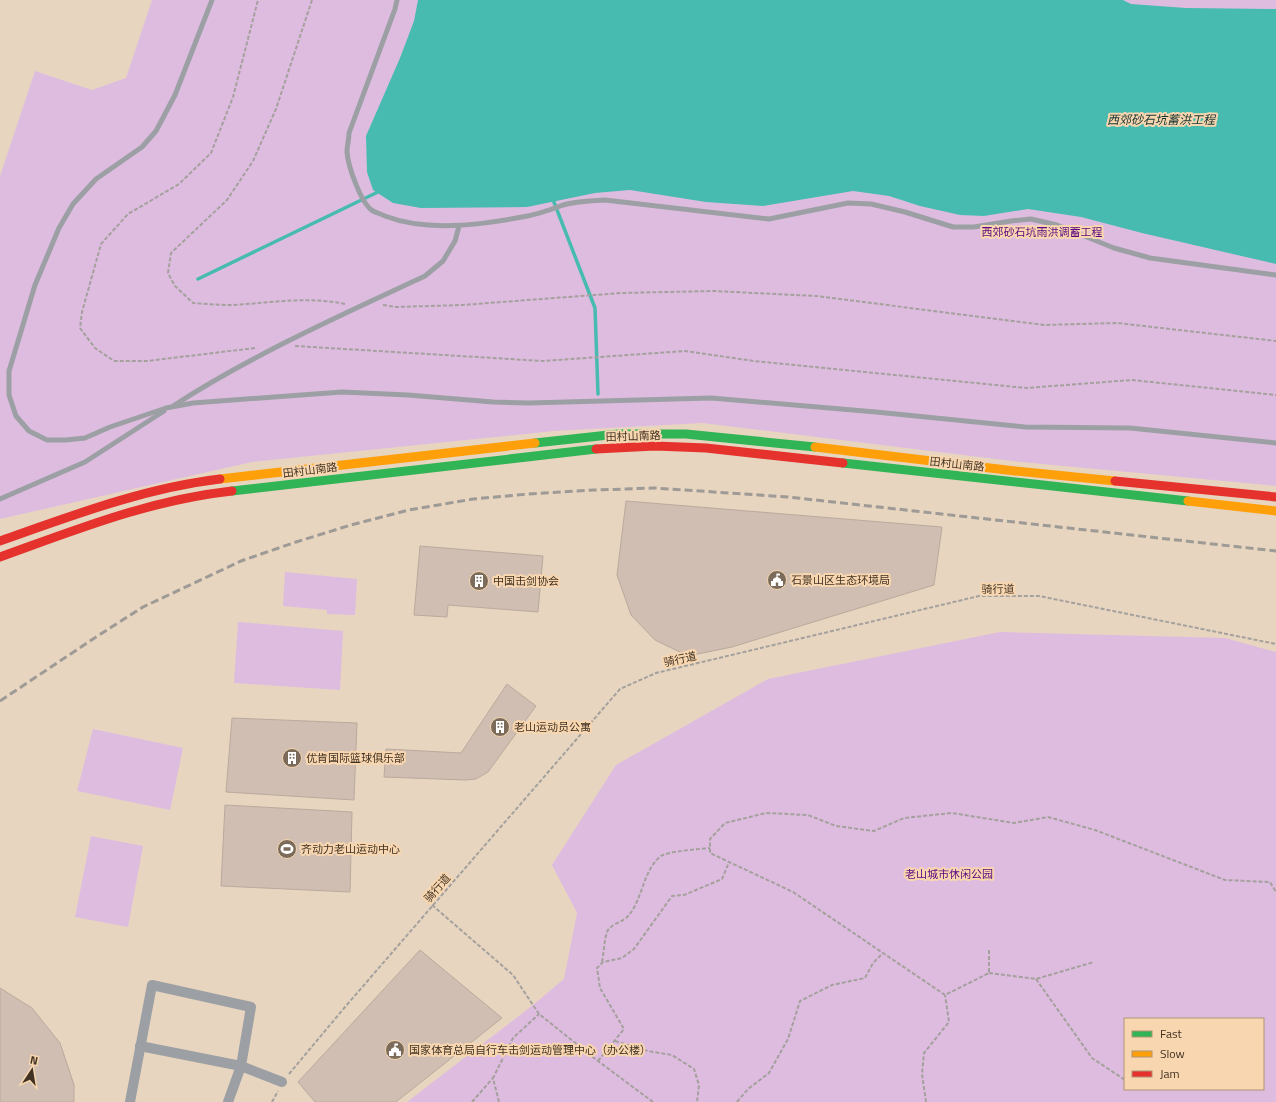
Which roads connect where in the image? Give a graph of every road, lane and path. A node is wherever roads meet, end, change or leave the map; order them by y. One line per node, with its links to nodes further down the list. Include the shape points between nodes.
1 (212, 0): 13 (lane, via 175,95 156,131 142,147 96,179 73,204 59,228 35,284 10,371 10,395 16,416 29,431 47,440 85,438 110,427)
2 (258, 0): 11 (path, via 233,97 211,153 179,184 128,214 101,244 80,328 95,348 114,361 147,361)
3 (312, 0): 8 (path, via 276,109 253,161 227,200 171,254 168,273 175,286 192,303 231,305 298,300 331,301)
4 (397, 0): 5 (lane, via 349,134 348,152 354,179 365,204 373,211 396,220 418,224)
5 (459, 226): 6 (lane, via 523,217 584,201 605,200 769,219 848,203 871,204 953,227 974,227 1031,219 1057,225 1114,248 1150,258); 7 (lane, via 455,241 443,261 425,276)
6 (1276, 275)
7 (368, 302): 8 (lane); 9 (path, via 396,307 454,306 621,293 714,291 816,296 1044,325 1117,323)
8 (359, 307): 10 (lane)
9 (1276, 342)
10 (280, 345): 12 (path, via 544,361 685,352 1026,388 1132,380); 13 (lane, via 203,386)
11 (256, 348)
12 (1276, 395)
13 (170, 408): 14 (lane, via 193,403 342,392 522,403 710,398 1025,428 1130,428); 16 (lane, via 85,462)
14 (1276, 443)
15 (1276, 497): 18 (main road, 田村山南路, via 686,434 618,434 195,482 130,498)
16 (0, 499)
17 (1276, 511): 19 (main road, 田村山南路, via 706,448 655,446 593,449 203,494 112,517)
18 (0, 541)
19 (0, 557)
20 (1276, 644): 24 (path, 骑行道, via 1038,596 979,596 656,673 620,689)
21 (710, 848): 22 (path, via 710,853); 23 (path, via 710,839 726,823 766,813 808,815 836,826 874,831 904,818 952,813 1014,823 1048,817 1095,830 1225,880 1270,882); 28 (path, via 662,855 650,870 637,904 629,916 608,930)
22 (729, 862): 26 (path, via 793,892); 28 (path, via 722,878 684,895 672,896 634,949 622,958)
23 (1276, 892)
24 (432, 905): 32 (path, via 513,975); 39 (path, 骑行道)
25 (989, 950): 29 (path)
26 (883, 953): 31 (path); 47 (path, via 873,963 865,978 832,985 800,1001 788,1038 769,1073 748,1089)
27 (1094, 962): 30 (path)
28 (601, 964): 33 (path, via 597,968 600,988 624,1029)
29 (989, 973): 30 (path); 31 (path)
30 (1036, 979): 38 (path, via 1092,1058)
31 (945, 995): 48 (path, via 949,1022 924,1053 922,1074)
32 (539, 1014): 35 (path); 37 (path, via 513,1038)
33 (615, 1041): 35 (path); 46 (path, via 672,1056 694,1069 699,1085)
34 (140, 1046): 36 (street); 36 (street, via 152,985 251,1007); 40 (street)
35 (598, 1061): 45 (path)
36 (241, 1066): 39 (street); 41 (street)
37 (494, 1078): 43 (path); 44 (path)
38 (1124, 1079)
39 (282, 1082): 42 (path, 骑行道)
40 (130, 1102)
41 (228, 1102)
42 (272, 1102)
43 (472, 1102)
44 (498, 1102)
45 (653, 1102)
46 (697, 1102)
47 (737, 1102)
48 (926, 1102)

